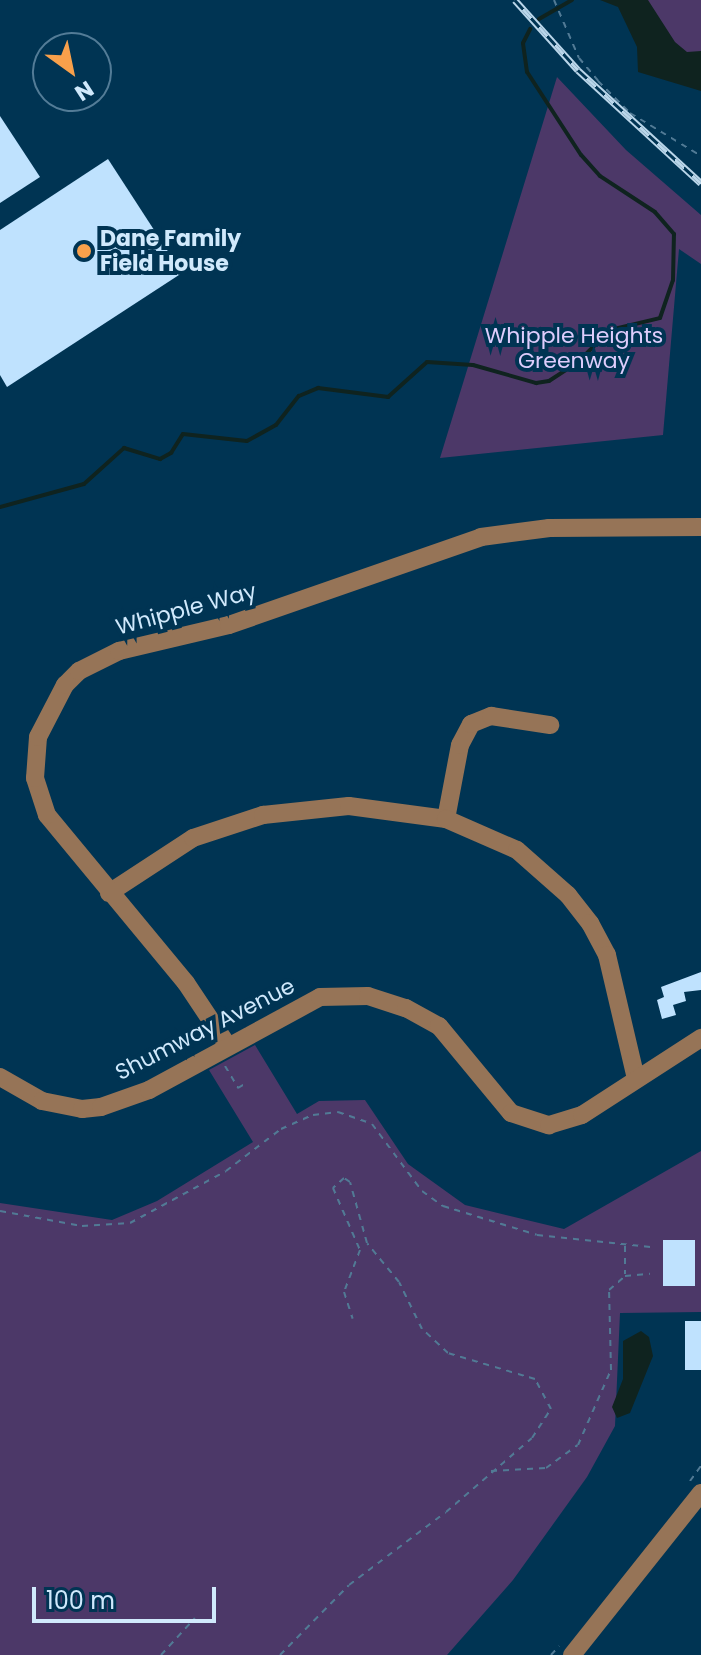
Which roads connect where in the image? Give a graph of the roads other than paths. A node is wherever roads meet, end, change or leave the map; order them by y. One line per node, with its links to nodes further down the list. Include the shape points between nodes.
1 (701, 527): 4 (street, Whipple Way, via 549,528 481,537 300,603 119,651 88,665 65,685 42,721 35,778 59,835)
2 (550, 725): 3 (street, via 491,716 471,724 460,745)
3 (446, 819): 4 (street, via 349,806 263,815 193,838); 8 (street, via 517,850 560,886 590,923 607,955)
4 (109, 893): 6 (street, Whipple Way, via 170,964)
5 (701, 1038): 8 (street, Shumway Avenue)
6 (228, 1046): 7 (street, Shumway Avenue, via 149,1090 101,1107 42,1101); 8 (street, Shumway Avenue, via 320,997 368,996 439,1026 502,1104 529,1122 549,1125 582,1115)
7 (0, 1077)
8 (636, 1079)
9 (701, 1493): 10 (street)
10 (572, 1655)

